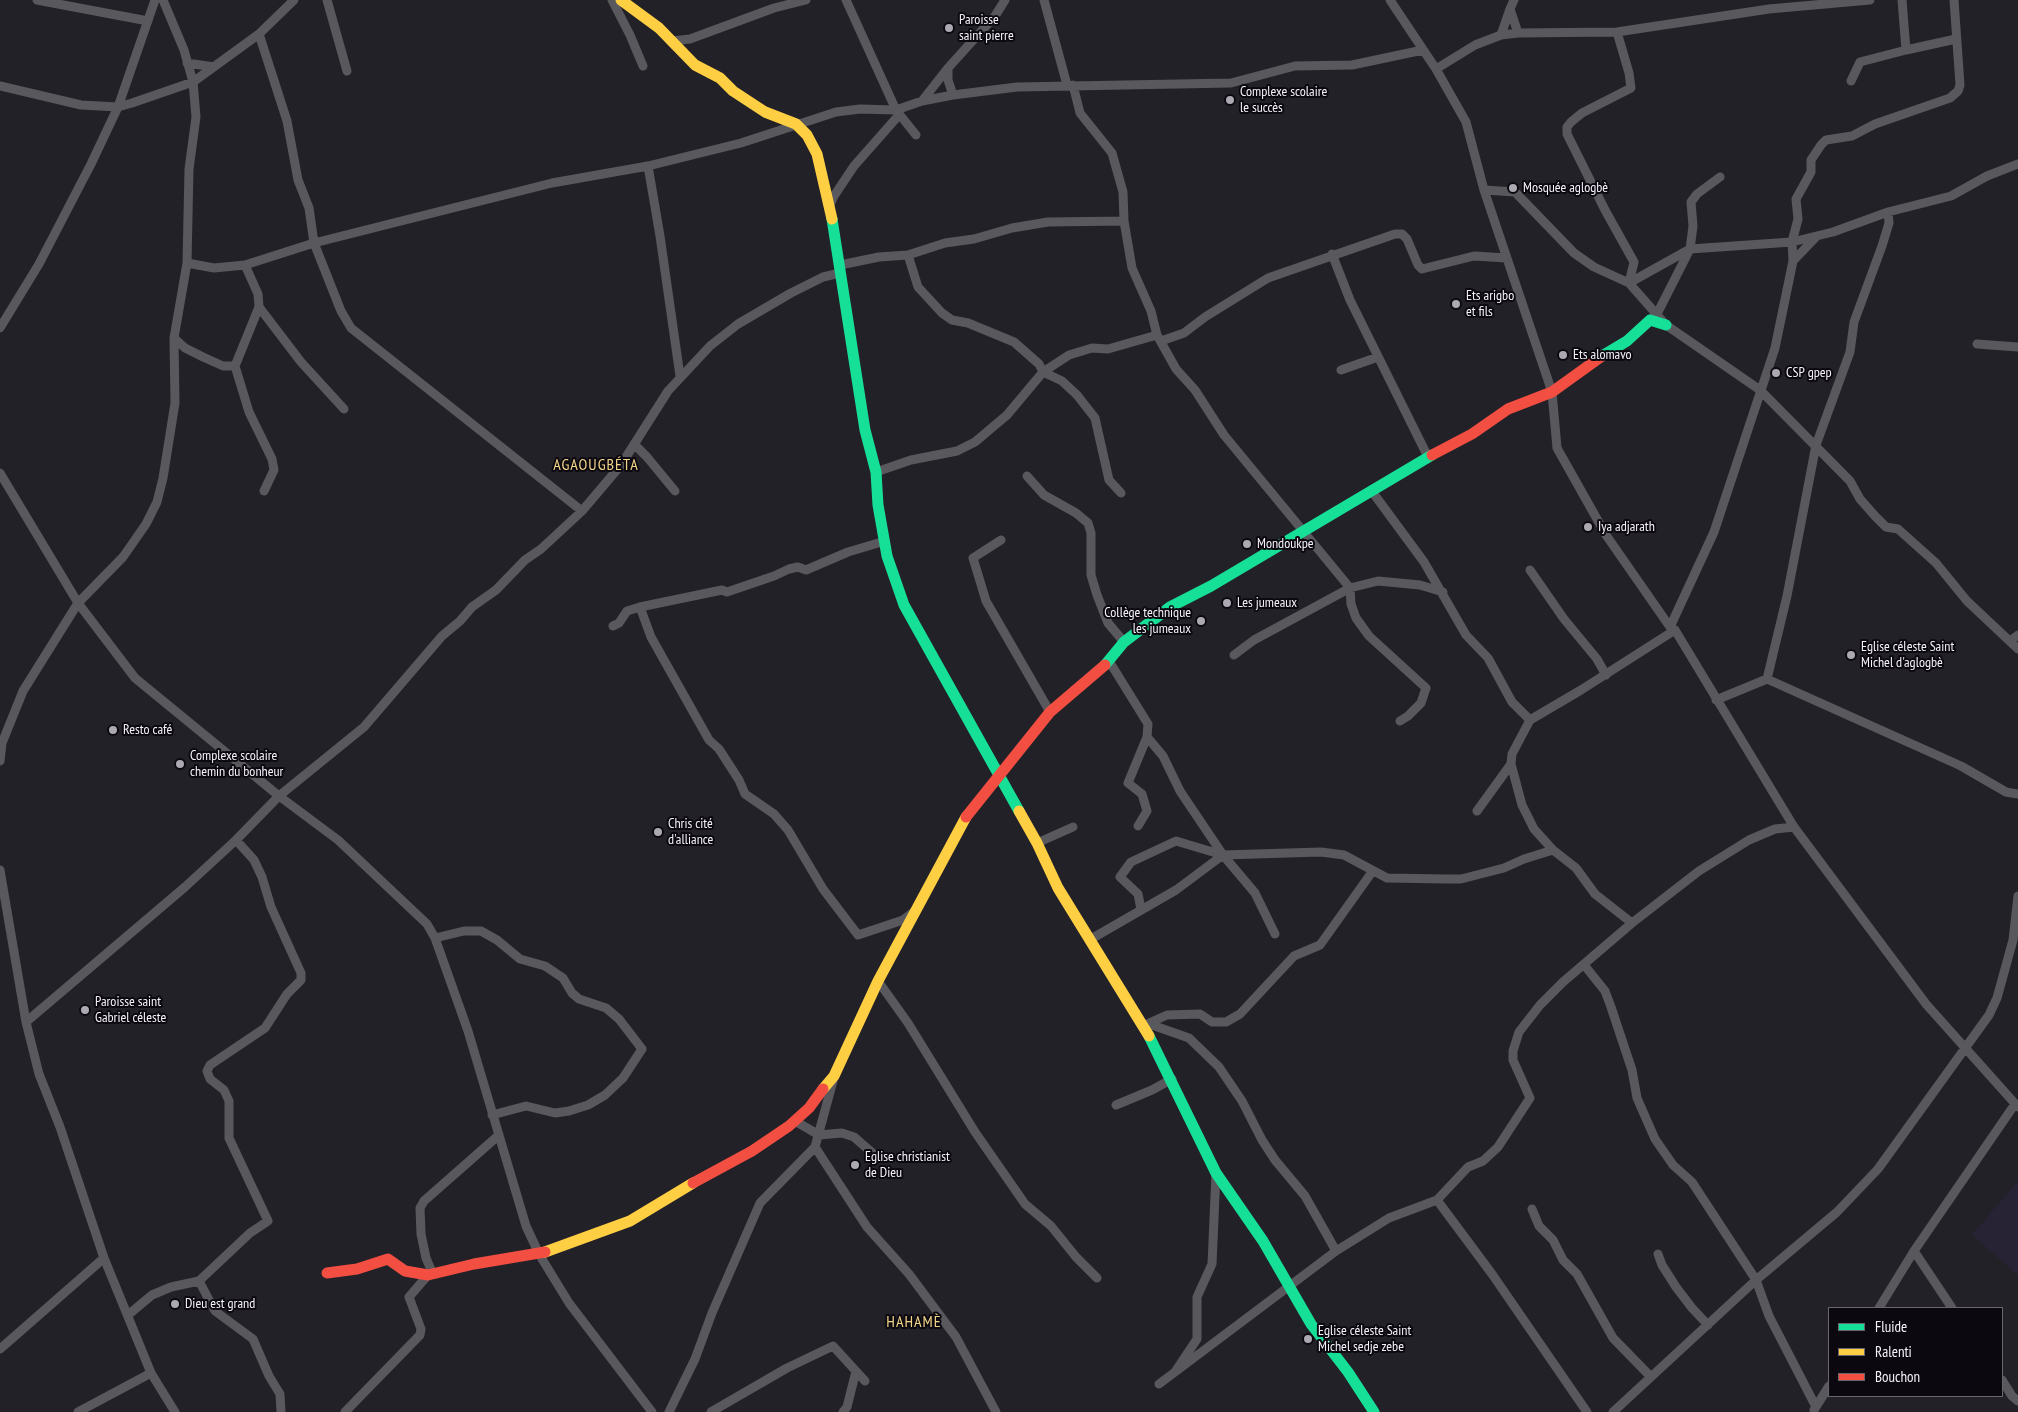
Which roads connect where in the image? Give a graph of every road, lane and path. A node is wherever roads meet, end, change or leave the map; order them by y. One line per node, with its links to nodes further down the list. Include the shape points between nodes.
1 (37, 0): 20 (street)
2 (155, 0): 20 (street)
3 (163, 0): 29 (street)
4 (294, 0): 23 (street)
5 (326, 0): 34 (street)
6 (612, 0): 30 (street)
7 (621, 0): 26 (street)
8 (806, 0): 26 (street, via 774,8 690,39)
9 (846, 0): 42 (street)
10 (1006, 0): 32 (street)
11 (1044, 0): 37 (street)
12 (1390, 0): 27 (street)
13 (1514, 0): 18 (street)
14 (1765, 0): 19 (street)
15 (1870, 0): 19 (street)
16 (1902, 0): 28 (street)
17 (1954, 0): 25 (street)
18 (1510, 9): 22 (street); 24 (street)
19 (1769, 9): 21 (street)
20 (148, 21): 41 (street)
21 (1617, 32): 22 (street); 63 (street, via 1631,88 1582,113 1571,122 1567,134 1634,262)
22 (1518, 33): 24 (street)
23 (259, 34): 31 (street); 54 (street, via 287,121 298,180 309,208)
24 (1501, 35): 33 (street, via 1474,45)
25 (1956, 39): 28 (street); 53 (street, via 1960,86 1955,95 1875,124 1852,136 1826,140 1821,145 1811,160 1811,172 1796,199 1798,219)
26 (672, 41): 43 (street, via 695,65 720,78 752,104)
27 (1423, 50): 33 (street); 37 (street, via 1352,65 1295,66 1231,83)
28 (1906, 50): 35 (street, via 1860,62)
29 (188, 63): 31 (street); 36 (street)
30 (643, 66)
31 (214, 67): 36 (street)
32 (948, 68): 39 (street); 40 (street)
33 (1436, 69): 48 (street, via 1466,122)
34 (347, 71)
35 (1851, 81)
36 (193, 82): 41 (street); 60 (street, via 196,117 189,170)
37 (1070, 85): 39 (street); 51 (street, via 1080,113 1112,153 1123,192)
38 (0, 86): 41 (street, via 81,104)
39 (953, 94): 40 (street)
40 (922, 101): 42 (street)
41 (118, 108): 67 (street, via 39,264)
42 (898, 113): 43 (street, via 882,109 844,111); 44 (street); 49 (street, via 854,166)
43 (796, 124): 46 (street, via 741,143); 49 (street, via 806,134 816,154)
44 (916, 135)
45 (2018, 164): 50 (street, via 1987,176 1951,196)
46 (648, 166): 54 (street, via 552,183); 76 (street)
47 (1720, 177): 55 (street, via 1691,202 1693,226)
48 (1484, 190): 58 (street); 63 (street, via 1515,192 1574,253 1594,267)
49 (830, 206): 62 (street)
50 (1888, 212): 52 (street); 81 (street, via 1889,223 1882,246 1854,322 1850,352)
51 (1124, 221): 57 (street, via 1048,222 945,243); 69 (street, via 1132,268)
52 (1817, 236): 53 (street); 59 (street)
53 (1792, 242): 55 (street); 59 (street)
54 (314, 243): 61 (street); 90 (street, via 341,311 359,336)
55 (1690, 248): 63 (street); 65 (street)
56 (1332, 254): 58 (street, via 1402,234 1422,268 1474,256); 69 (street, via 1268,278 1205,316 1184,333); 72 (street, via 1350,300)
57 (908, 255): 62 (street, via 879,257); 75 (street, via 918,286 942,313 952,320 968,323 1014,342 1039,364)
58 (1507, 258): 78 (street)
59 (1793, 261): 77 (street, via 1775,348)
60 (187, 263): 61 (street, via 214,268); 68 (street)
61 (245, 265): 64 (street, via 258,294)
62 (840, 269): 76 (street, via 738,324); 84 (street, via 865,430)
63 (1629, 283): 65 (street)
64 (259, 307): 73 (street); 79 (street, via 301,362)
65 (1653, 318): 66 (street); 78 (street, via 1627,341 1588,364)
66 (1666, 325): 77 (street)
67 (0, 328)
68 (174, 338): 73 (street, via 203,357 223,366); 97 (street, via 174,403 157,502 123,557)
69 (1159, 338): 75 (street, via 1108,349 1092,348 1069,355); 91 (street, via 1176,369 1195,390 1224,435)
70 (1977, 344): 71 (street)
71 (2018, 347)
72 (1378, 356): 74 (street); 82 (street)
73 (235, 366): 87 (street, via 249,412 272,459 274,470)
74 (1341, 370)
75 (1043, 372): 84 (street, via 1007,416 975,442 957,451 911,460); 89 (street, via 1062,381 1095,418 1109,480)
76 (680, 376): 80 (street, via 658,404)
77 (1760, 390): 81 (street); 100 (street, via 1714,532)
78 (1552, 392): 82 (street, via 1508,409 1472,434); 100 (street, via 1557,448 1606,535)
79 (344, 410)
80 (634, 444): 88 (street); 90 (street, via 621,465)
81 (1816, 445): 102 (street, via 1850,481 1875,516 1886,527 1898,529 1916,544 1944,571 1966,601); 108 (street, via 1787,596)
82 (1428, 457): 86 (street)
83 (0, 472): 97 (street)
84 (876, 472): 93 (street)
85 (1026, 476): 103 (street, via 1044,496 1088,523 1091,575 1096,595 1108,623)
86 (1370, 490): 91 (street); 96 (street)
87 (264, 491)
88 (675, 491)
89 (1121, 492)
90 (582, 510): 119 (street, via 442,636 364,727)
91 (1304, 530): 95 (street); 103 (street, via 1170,607)
92 (1001, 540): 110 (street, via 973,558 986,601)
93 (885, 542): 98 (street, via 848,552 806,570 788,568 727,592 722,590); 117 (street, via 904,605)
94 (1530, 570): 107 (street)
95 (1350, 588): 96 (street, via 1378,581 1420,585); 105 (street, via 1254,640); 111 (street, via 1356,618 1369,636 1426,688 1421,703)
96 (1443, 592): 112 (street, via 1466,635 1488,658 1512,702)
97 (78, 603): 114 (street, via 23,691); 119 (street, via 135,678)
98 (640, 607): 99 (street, via 628,612); 133 (street, via 651,637 708,740 719,749 745,794 774,814 788,830 823,889 858,935 903,920)
99 (613, 626)
100 (1672, 629): 107 (street); 109 (street)
101 (2018, 635): 102 (street)
102 (2010, 641): 104 (street)
103 (1124, 642): 106 (street)
104 (2018, 649)
105 (1234, 655)
106 (1109, 661): 110 (street); 113 (street, via 1148,724)
107 (1606, 674): 112 (street)
108 (1767, 679): 109 (street); 118 (street, via 1961,766 2006,792)
109 (1716, 700): 123 (street)
110 (1050, 712): 117 (street)
111 (1400, 720)
112 (1530, 720): 116 (street)
113 (1147, 737): 121 (street, via 1128,784 1142,794 1147,811); 127 (street, via 1163,756 1180,791)
114 (1, 744): 115 (street)
115 (0, 761)
116 (1510, 764): 120 (street); 126 (street, via 1522,806 1534,829)
117 (999, 774): 125 (street); 133 (street, via 964,820)
118 (2018, 794)
119 (279, 796): 124 (street); 136 (street, via 338,840 413,909 427,924)
120 (1477, 811)
121 (1138, 826)
122 (1073, 827): 125 (street)
123 (1794, 827): 134 (street, via 1775,829 1750,840 1681,884); 143 (street, via 1892,961)
124 (236, 840): 141 (street); 166 (street, via 254,860 262,877 301,980 287,994 265,1028 207,1070 229,1101 229,1138 268,1220)
125 (1038, 843): 137 (street, via 1058,888)
126 (1553, 850): 129 (street, via 1461,879 1398,880); 134 (street, via 1576,868 1595,894)
127 (1223, 855): 129 (street, via 1321,852 1344,855); 132 (street, via 1176,890); 132 (street, via 1176,841 1131,862 1120,877 1138,894); 135 (street, via 1255,893)
128 (0, 870): 131 (street)
129 (1372, 872): 142 (street, via 1320,945 1294,956 1240,1014 1226,1022 1212,1022 1200,1014 1167,1014)
130 (2018, 896): 138 (street)
131 (2, 903): 141 (street)
132 (1141, 909): 137 (street)
133 (917, 910): 140 (street)
134 (1632, 923): 139 (street)
135 (1275, 934)
136 (434, 938): 148 (street, via 468,1031); 148 (street, via 464,931 481,931 520,959 545,966 563,978 579,999 606,1008 620,1019 642,1048 623,1078 605,1096 588,1105 555,1113 526,1106)
137 (1091, 939): 142 (street)
138 (2015, 942): 143 (street, via 1998,998)
139 (1585, 966): 155 (street, via 1540,1005 1519,1032 1513,1060 1530,1095 1529,1101 1494,1152 1468,1167); 165 (street, via 1605,991 1612,1007 1632,1070 1637,1098 1655,1139 1673,1165 1692,1182)
140 (878, 982): 144 (street); 164 (street, via 1025,1204 1051,1226)
141 (26, 1022): 161 (street, via 39,1074)
142 (1146, 1024): 145 (street); 157 (street, via 1189,1038 1219,1066 1242,1100 1262,1140 1305,1196)
143 (1965, 1048): 147 (street); 165 (street, via 1878,1169 1838,1212)
144 (834, 1076): 149 (street); 151 (street)
145 (1172, 1079): 146 (street); 154 (street)
146 (1116, 1105)
147 (2017, 1106): 158 (street)
148 (492, 1115): 150 (street)
149 (795, 1121): 151 (street); 159 (street, via 752,1150 630,1221)
150 (499, 1135): 159 (street, via 526,1226); 163 (street, via 420,1208 421,1234)
151 (819, 1135): 152 (street); 153 (street, via 842,1132 854,1137)
152 (816, 1147): 188 (street, via 760,1203 695,1359); 191 (street, via 868,1227 909,1274 956,1337)
153 (877, 1157)
154 (1216, 1173): 167 (street); 174 (street, via 1212,1264 1198,1297 1197,1339)
155 (1437, 1200): 157 (street, via 1389,1218); 193 (street)
156 (1532, 1209): 176 (street, via 1539,1226 1577,1274 1613,1338)
157 (1336, 1251): 167 (street)
158 (1914, 1251): 168 (street); 169 (street)
159 (539, 1254): 163 (street); 187 (street, via 569,1303)
160 (1658, 1254): 171 (street, via 1676,1287)
161 (104, 1258): 170 (street); 172 (street)
162 (327, 1274): 163 (street, via 356,1269 383,1259 405,1271)
163 (430, 1274): 186 (street, via 409,1297 420,1334)
164 (1097, 1278)
165 (1756, 1280): 171 (street); 182 (street, via 1769,1316)
166 (199, 1281): 170 (street, via 152,1295); 185 (street, via 215,1311 253,1339 280,1394)
167 (1289, 1286): 174 (street); 192 (street, via 1311,1324)
168 (1880, 1307)
169 (1951, 1307)
170 (128, 1315): 175 (street)
171 (1708, 1325): 176 (street)
172 (0, 1349)
173 (856, 1371): 177 (street); 189 (street, via 833,1346 787,1368); 190 (street)
174 (1175, 1372): 179 (street)
175 (151, 1373): 183 (street); 184 (street)
176 (1651, 1377): 194 (street)
177 (865, 1381)
178 (2003, 1382): 181 (street)
179 (1159, 1384)
180 (1828, 1388): 182 (street)
181 (2018, 1401)
182 (1814, 1410)
183 (78, 1412)
184 (175, 1412)
185 (281, 1412)
186 (345, 1412)
187 (652, 1412)
188 (669, 1412)
189 (711, 1412)
190 (843, 1412)
191 (996, 1412)
192 (1374, 1412)
193 (1587, 1412)
194 (1613, 1412)

